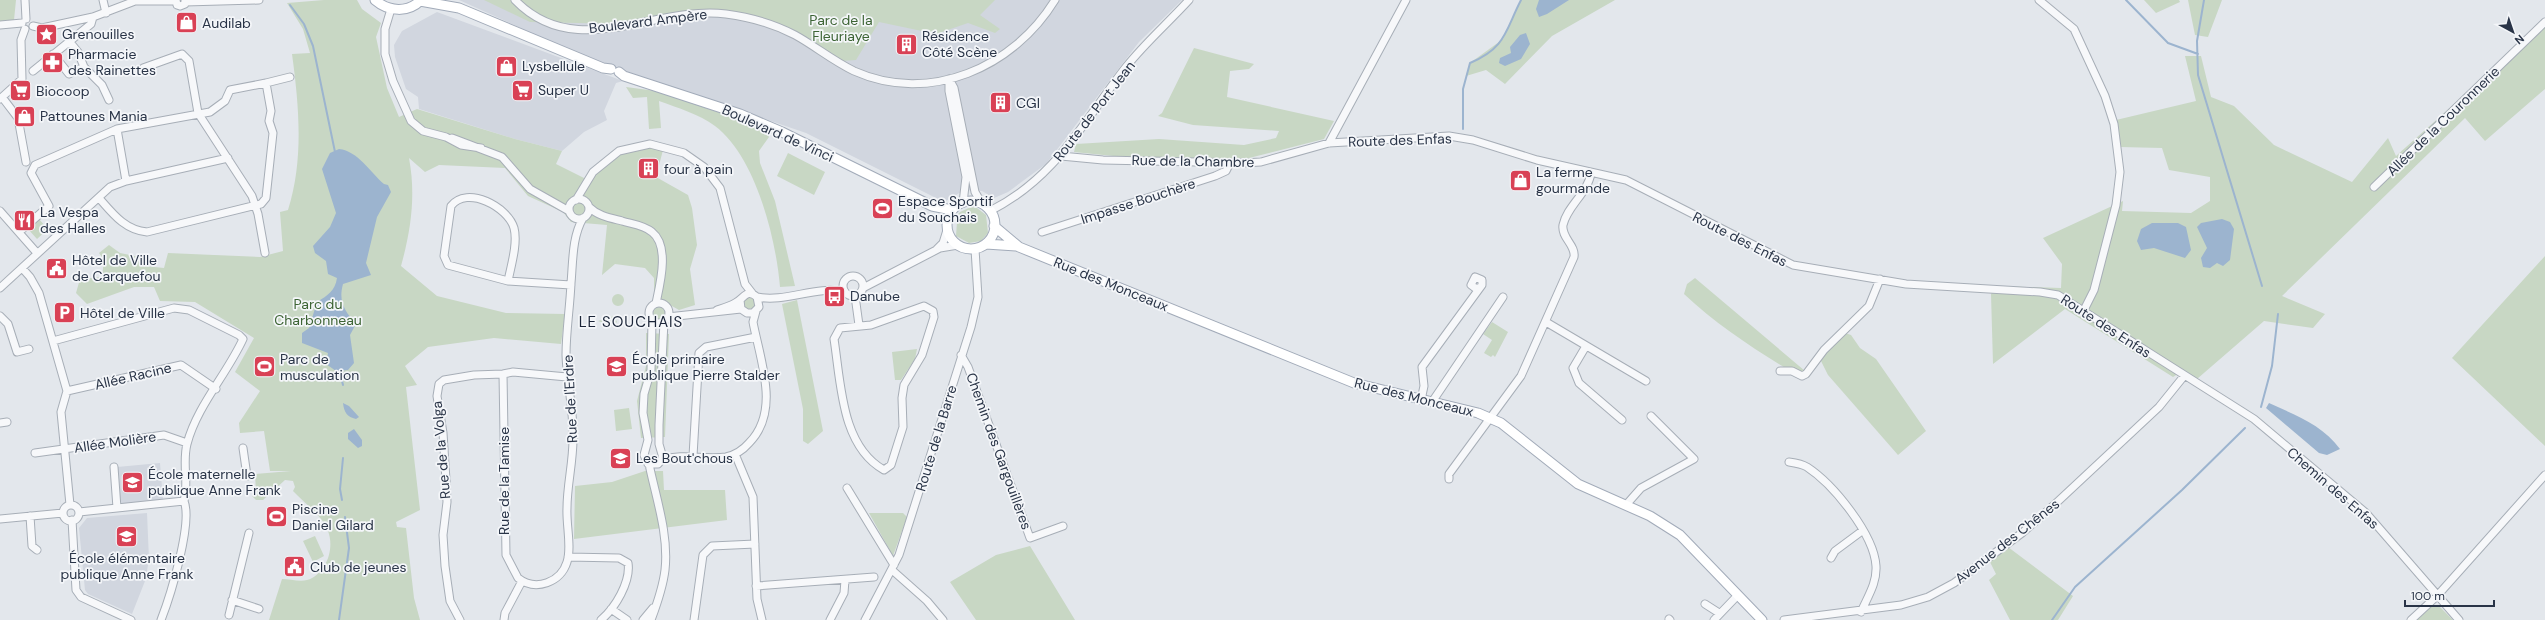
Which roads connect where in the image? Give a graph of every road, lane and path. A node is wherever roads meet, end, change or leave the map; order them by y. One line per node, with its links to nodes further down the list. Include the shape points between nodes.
1 (25, 0): 19 (street)
2 (103, 0): 16 (street)
3 (176, 0): 12 (street, via 180,6); 16 (street, via 135,1)
4 (260, 0): 12 (street)
5 (375, 0): 15 (main road)
6 (447, 0): 14 (main road, Boulevard de Vinci)
7 (515, 0): 27 (street, Boulevard Ampère, via 524,9 547,21 573,29 617,28 690,13 735,16 791,33 854,70 875,78 914,83)
8 (1055, 0): 27 (street, Boulevard Ampère, via 1033,31 1011,51 985,67)
9 (1189, 0): 34 (street, Route de Port Jean, via 1127,67)
10 (1406, 0): 33 (street)
11 (2038, 0): 89 (street, via 2074,29 2105,96 2114,124 2120,172 2116,205 2094,290)
12 (185, 1)
13 (421, 1): 14 (main road, Boulevard de Vinci); 15 (main road, via 403,9)
14 (459, 8): 47 (main road, Boulevard de Vinci, via 624,76 740,114)
15 (391, 9): 44 (street, via 384,41 385,54 395,85 414,125 461,145 481,148 502,157 530,189)
16 (106, 13): 17 (street)
17 (93, 17): 19 (street, via 42,28 33,26 31,20); 21 (street, via 90,24)
18 (2545, 22): 40 (street, Allée de la Couronnerie)
19 (24, 24): 20 (street); 29 (street, via 21,40 21,82)
20 (0, 25)
21 (69, 40): 22 (street); 23 (street, via 78,52)
22 (53, 54): 23 (street, via 70,74); 25 (street)
23 (84, 67): 30 (street, via 102,85)
24 (143, 68): 31 (street, via 182,54 189,61)
25 (32, 71)
26 (290, 78): 28 (street)
27 (949, 79): 45 (street, via 949,92 966,177); 49 (street, via 954,88 975,192)
28 (266, 83): 31 (street, via 230,90 225,101 210,112); 48 (street, via 271,110 269,121 273,133 266,198)
29 (1, 98): 36 (street, via 13,109 21,128)
30 (109, 100)
31 (198, 113): 32 (street); 35 (street)
32 (117, 129): 39 (street); 59 (street, via 32,168 31,173 49,206)
33 (1329, 143): 37 (street, Rue de la Chambre, via 1261,162); 38 (street, Route des Enfas, via 1449,136)
34 (1061, 156): 37 (street, Rue de la Chambre, via 1103,160); 49 (street, Route de Port Jean, via 1043,174)
35 (228, 158): 39 (street); 48 (street, via 252,196)
36 (26, 162)
37 (1230, 163): 60 (street, Impasse Bouchère, via 1226,171 1215,176)
38 (1591, 172): 70 (street, Route des Enfas, via 1626,180 1786,263 1808,269); 97 (street, via 1587,187 1564,224 1563,233 1575,254)
39 (126, 181): 42 (street, via 110,187)
40 (2374, 187)
41 (583, 191): 43 (street); 46 (street); 74 (street, via 588,177 602,163 619,151 632,146 658,145 691,156 713,176 723,195)
42 (99, 198): 48 (street, via 126,226 136,231 147,232); 66 (street)
43 (574, 201): 44 (street); 46 (street); 52 (street)
44 (551, 202): 52 (street)
45 (963, 203): 49 (main road, via 974,202); 50 (main road)
46 (587, 204): 53 (street, Rue de l'Erdre); 54 (street)
47 (932, 206): 50 (main road, Boulevard de Vinci); 56 (main road, Boulevard de Vinci, via 940,212)
48 (255, 207): 67 (street)
49 (986, 208): 57 (main road)
50 (952, 210): 56 (main road)
51 (0, 211): 59 (street)
52 (569, 211): 55 (street)
53 (585, 217): 54 (street); 55 (street); 58 (street, Rue de l'Erdre)
54 (605, 217): 87 (street, via 641,226 656,237 661,257 660,286)
55 (574, 218): 58 (street)
56 (947, 226): 62 (main road, via 951,238); 65 (street, via 943,243)
57 (994, 226): 61 (main road, via 992,236); 63 (main road, Rue des Monceaux)
58 (578, 228): 75 (street, Rue de l'Erdre, via 573,249)
59 (19, 232): 66 (street)
60 (1042, 232)
61 (986, 244): 63 (main road, Rue des Monceaux); 64 (main road)
62 (958, 245): 64 (main road); 65 (street)
63 (1019, 246): 111 (main road, Rue des Monceaux, via 1354,383)
64 (974, 249): 103 (street, Route de la Barre, via 978,298)
65 (933, 252): 71 (street)
66 (37, 253): 68 (street)
67 (265, 253)
68 (22, 268): 76 (street); 100 (street, via 40,293)
69 (860, 279): 71 (street); 73 (street, via 852,276); 77 (street)
70 (1880, 279): 89 (street, Route des Enfas, via 1910,285 2048,292 2062,296); 104 (street, via 1869,306 1824,350 1806,374 1802,376 1792,371)
71 (879, 280): 77 (street)
72 (508, 281): 72 (street, via 454,267 445,261 447,230 454,202 460,199 484,199 491,202 510,221 515,235); 75 (street)
73 (843, 283): 79 (street); 80 (street)
74 (745, 284): 81 (street); 83 (street)
75 (571, 285): 106 (street, Rue de l'Erdre, via 567,322)
76 (0, 288)
77 (863, 288): 82 (street)
78 (1479, 288): 111 (street, via 1422,367 1424,386)
79 (827, 290): 80 (street); 85 (street)
80 (845, 292): 82 (street)
81 (754, 295): 83 (street); 85 (street); 86 (street)
82 (855, 296): 98 (street)
83 (742, 297): 88 (street); 90 (street)
84 (1503, 297): 112 (street)
85 (778, 298): 86 (street)
86 (760, 304): 91 (street)
87 (663, 305): 92 (street); 94 (street); 95 (street, via 649,310)
88 (717, 310): 90 (street); 92 (street)
89 (2084, 310): 107 (street, Route des Enfas)
90 (744, 311): 91 (street); 96 (street)
91 (756, 312): 96 (street)
92 (688, 315): 94 (street)
93 (0, 316): 102 (street, via 8,324 17,352)
94 (666, 319): 95 (street, via 658,323); 122 (street, via 658,425)
95 (652, 320): 118 (street, via 651,370 644,394 643,413 648,440)
96 (753, 322): 99 (street)
97 (1546, 322): 101 (street); 114 (street, via 1521,376)
98 (859, 325): 98 (street, via 840,328 834,339 850,428 867,458 884,470 888,469 903,427 904,385 922,355 934,317 933,311 924,306 871,324)
99 (756, 337): 121 (street, via 766,389 766,411 754,438); 123 (street, via 706,348 699,353)
100 (53, 341): 109 (street, via 174,308 189,310 243,339); 110 (street)
101 (1586, 346): 108 (street); 115 (street, via 1573,368 1579,383)
102 (29, 349)
103 (961, 354): 141 (street, Chemin des Gargouillères, via 1030,538); 148 (street, Route de la Barre, via 922,485)
104 (1780, 371)
105 (503, 374): 106 (street, Rue de la Volga, via 521,372); 151 (street, Rue de la Tamise, via 504,544 510,566); 165 (street, Rue de la Volga, via 444,380 437,389 447,502 443,535 445,566 450,601)
106 (567, 377): 146 (street, Rue de l'Erdre, via 572,404 573,440 571,480 567,495)
107 (2186, 377): 154 (street, Chemin des Enfas, via 2254,419 2366,514); 160 (street, Avenue des Chênes, via 2160,407 2053,506 1974,568 1928,597 1901,605)
108 (1646, 380)
109 (216, 389): 110 (street, Allée Racine, via 181,365); 116 (street, via 194,425)
110 (67, 391): 119 (street, via 61,412)
111 (1421, 400): 112 (main road, Rue des Monceaux)
112 (1432, 402): 114 (main road, Rue des Monceaux)
113 (1651, 416): 134 (street, via 1694,459 1641,488)
114 (1490, 417): 129 (street, via 1449,474); 134 (main road, Rue des Monceaux, via 1506,426 1578,484)
115 (1622, 420)
116 (187, 443): 119 (street, Allée Molière, via 164,435); 132 (street, via 184,460)
117 (243, 448): 128 (street)
118 (646, 448): 122 (street, via 655,446); 125 (street, via 644,459)
119 (65, 450): 120 (street, Allée Molière); 133 (street)
120 (35, 453)
121 (735, 454): 123 (street, via 716,457); 144 (street, via 753,497)
122 (661, 456): 123 (street); 125 (street); 130 (street)
123 (693, 456)
124 (1789, 462): 142 (street, via 1806,467 1827,485 1843,502)
125 (649, 464): 130 (street)
126 (114, 467): 135 (street)
127 (2545, 475): 154 (street)
128 (246, 476)
129 (1449, 479)
130 (655, 484): 157 (street, via 665,537 666,560)
131 (847, 488): 148 (street)
132 (184, 501): 135 (street); 164 (street, via 185,516 179,559)
133 (70, 505): 136 (street, via 75,506); 137 (street, via 64,509)
134 (1626, 505): 153 (main road, Rue des Monceaux, via 1680,535)
135 (117, 508): 136 (street)
136 (79, 512): 140 (street)
137 (64, 513): 138 (street); 140 (street, via 65,518)
138 (30, 516): 139 (street); 145 (street, via 32,546)
139 (0, 519)
140 (72, 520): 163 (street, via 76,590 81,597)
141 (1063, 526)
142 (1862, 531): 147 (street, via 1835,551); 160 (street, via 1873,552 1876,566 1873,589)
143 (249, 533): 155 (street)
144 (755, 544): 152 (street); 171 (street, via 712,546 706,550)
145 (37, 550)
146 (568, 557): 151 (street, Rue de l'Erdre, via 564,570 554,580 542,584); 159 (street, via 619,558 628,563 626,580)
147 (1831, 558)
148 (893, 568): 174 (street, Route de la Barre); 175 (street)
149 (874, 577): 150 (street)
150 (845, 580): 152 (street); 173 (street, via 844,593)
151 (522, 581): 166 (street, via 505,613)
152 (756, 586): 172 (street)
153 (1738, 595): 161 (street); 177 (main road, Rue des Monceaux)
154 (2437, 596): 180 (street); 181 (street, Chemin des Enfas)
155 (232, 600): 158 (street); 162 (street)
156 (1705, 604): 161 (street)
157 (656, 605): 169 (street); 170 (street)
158 (259, 609)
159 (612, 609): 167 (street); 168 (street)
160 (1858, 612): 178 (street, Avenue des Chênes); 179 (street)
161 (1719, 613): 176 (street)
162 (229, 615)
163 (131, 620)
164 (161, 620)
165 (460, 620)
166 (504, 620)
167 (601, 620)
168 (626, 620)
169 (643, 620)
170 (651, 620)
171 (694, 620)
172 (762, 620)
173 (830, 620)
174 (865, 620)
175 (943, 620)
176 (1714, 620)
177 (1762, 620)
178 (1784, 620)
179 (1855, 620)
180 (2411, 620)
181 (2459, 620)

